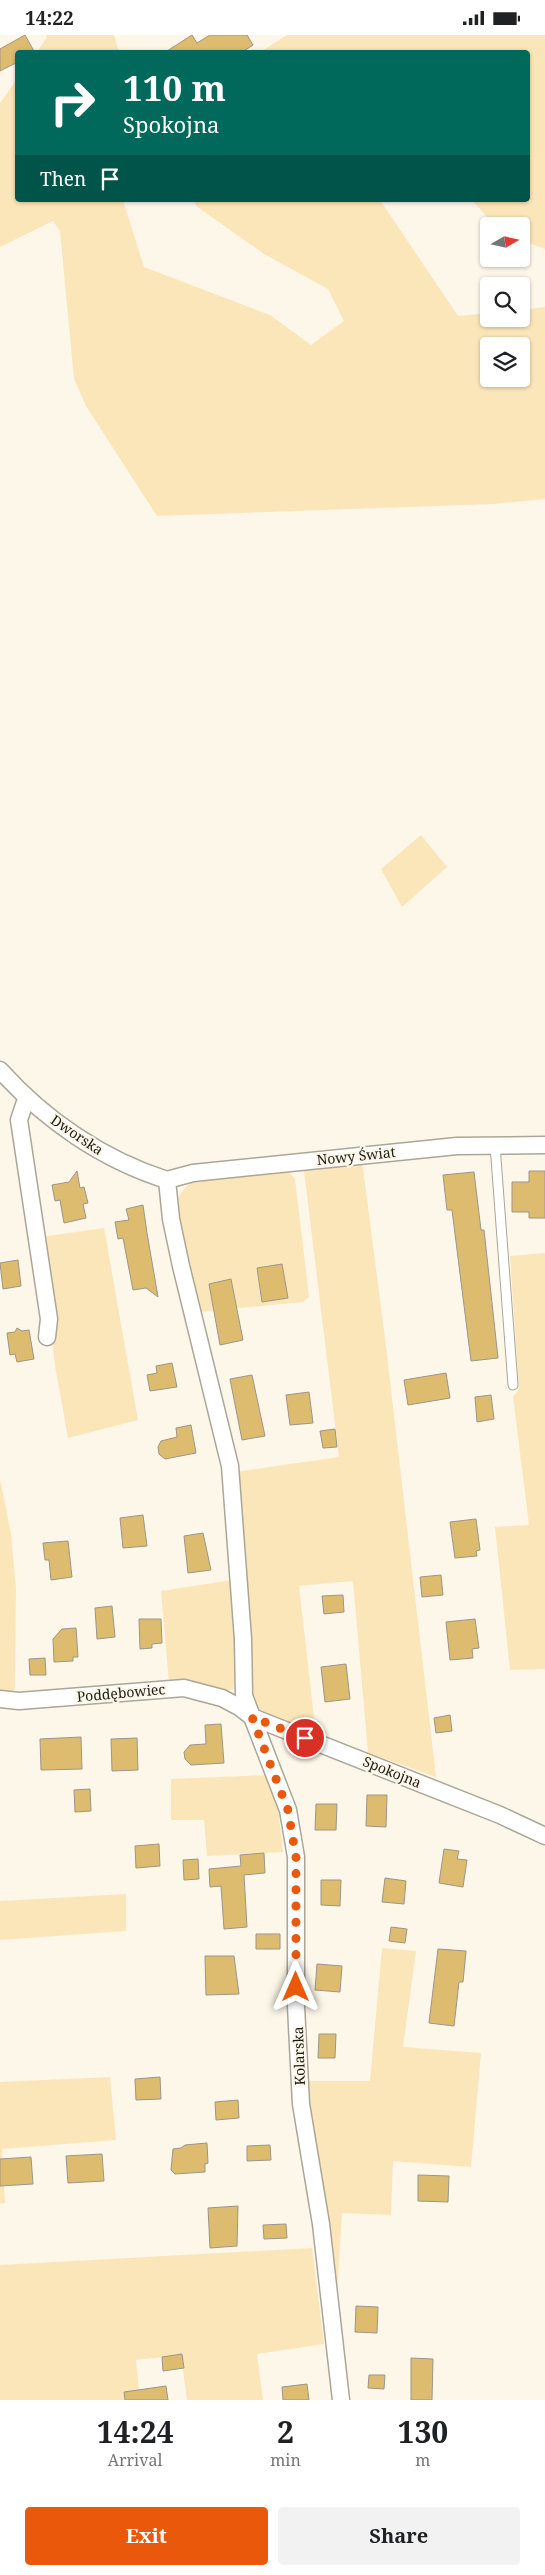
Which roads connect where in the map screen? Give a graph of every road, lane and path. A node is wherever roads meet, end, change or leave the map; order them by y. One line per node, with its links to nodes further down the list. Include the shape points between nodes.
1 (0, 1070): 2 (street, Dworska)
2 (26, 1099): 5 (street, Dworska, via 112,1158); 6 (street, via 19,1120 49,1319)
3 (495, 1145): 4 (street, Nowy Świat); 5 (street, Nowy Świat, via 457,1146 193,1173); 7 (lane)
4 (545, 1145)
5 (167, 1180): 9 (street, Kolarska, via 179,1257 230,1466)
6 (47, 1337)
7 (513, 1385)
8 (0, 1699): 9 (street, Poddębowiec, via 19,1701 184,1688 222,1698)
9 (246, 1712): 10 (street, Spokojna); 11 (street, Kolarska, via 288,1810 296,1857 300,2104 321,2224)
10 (545, 1836)
11 (341, 2400)

